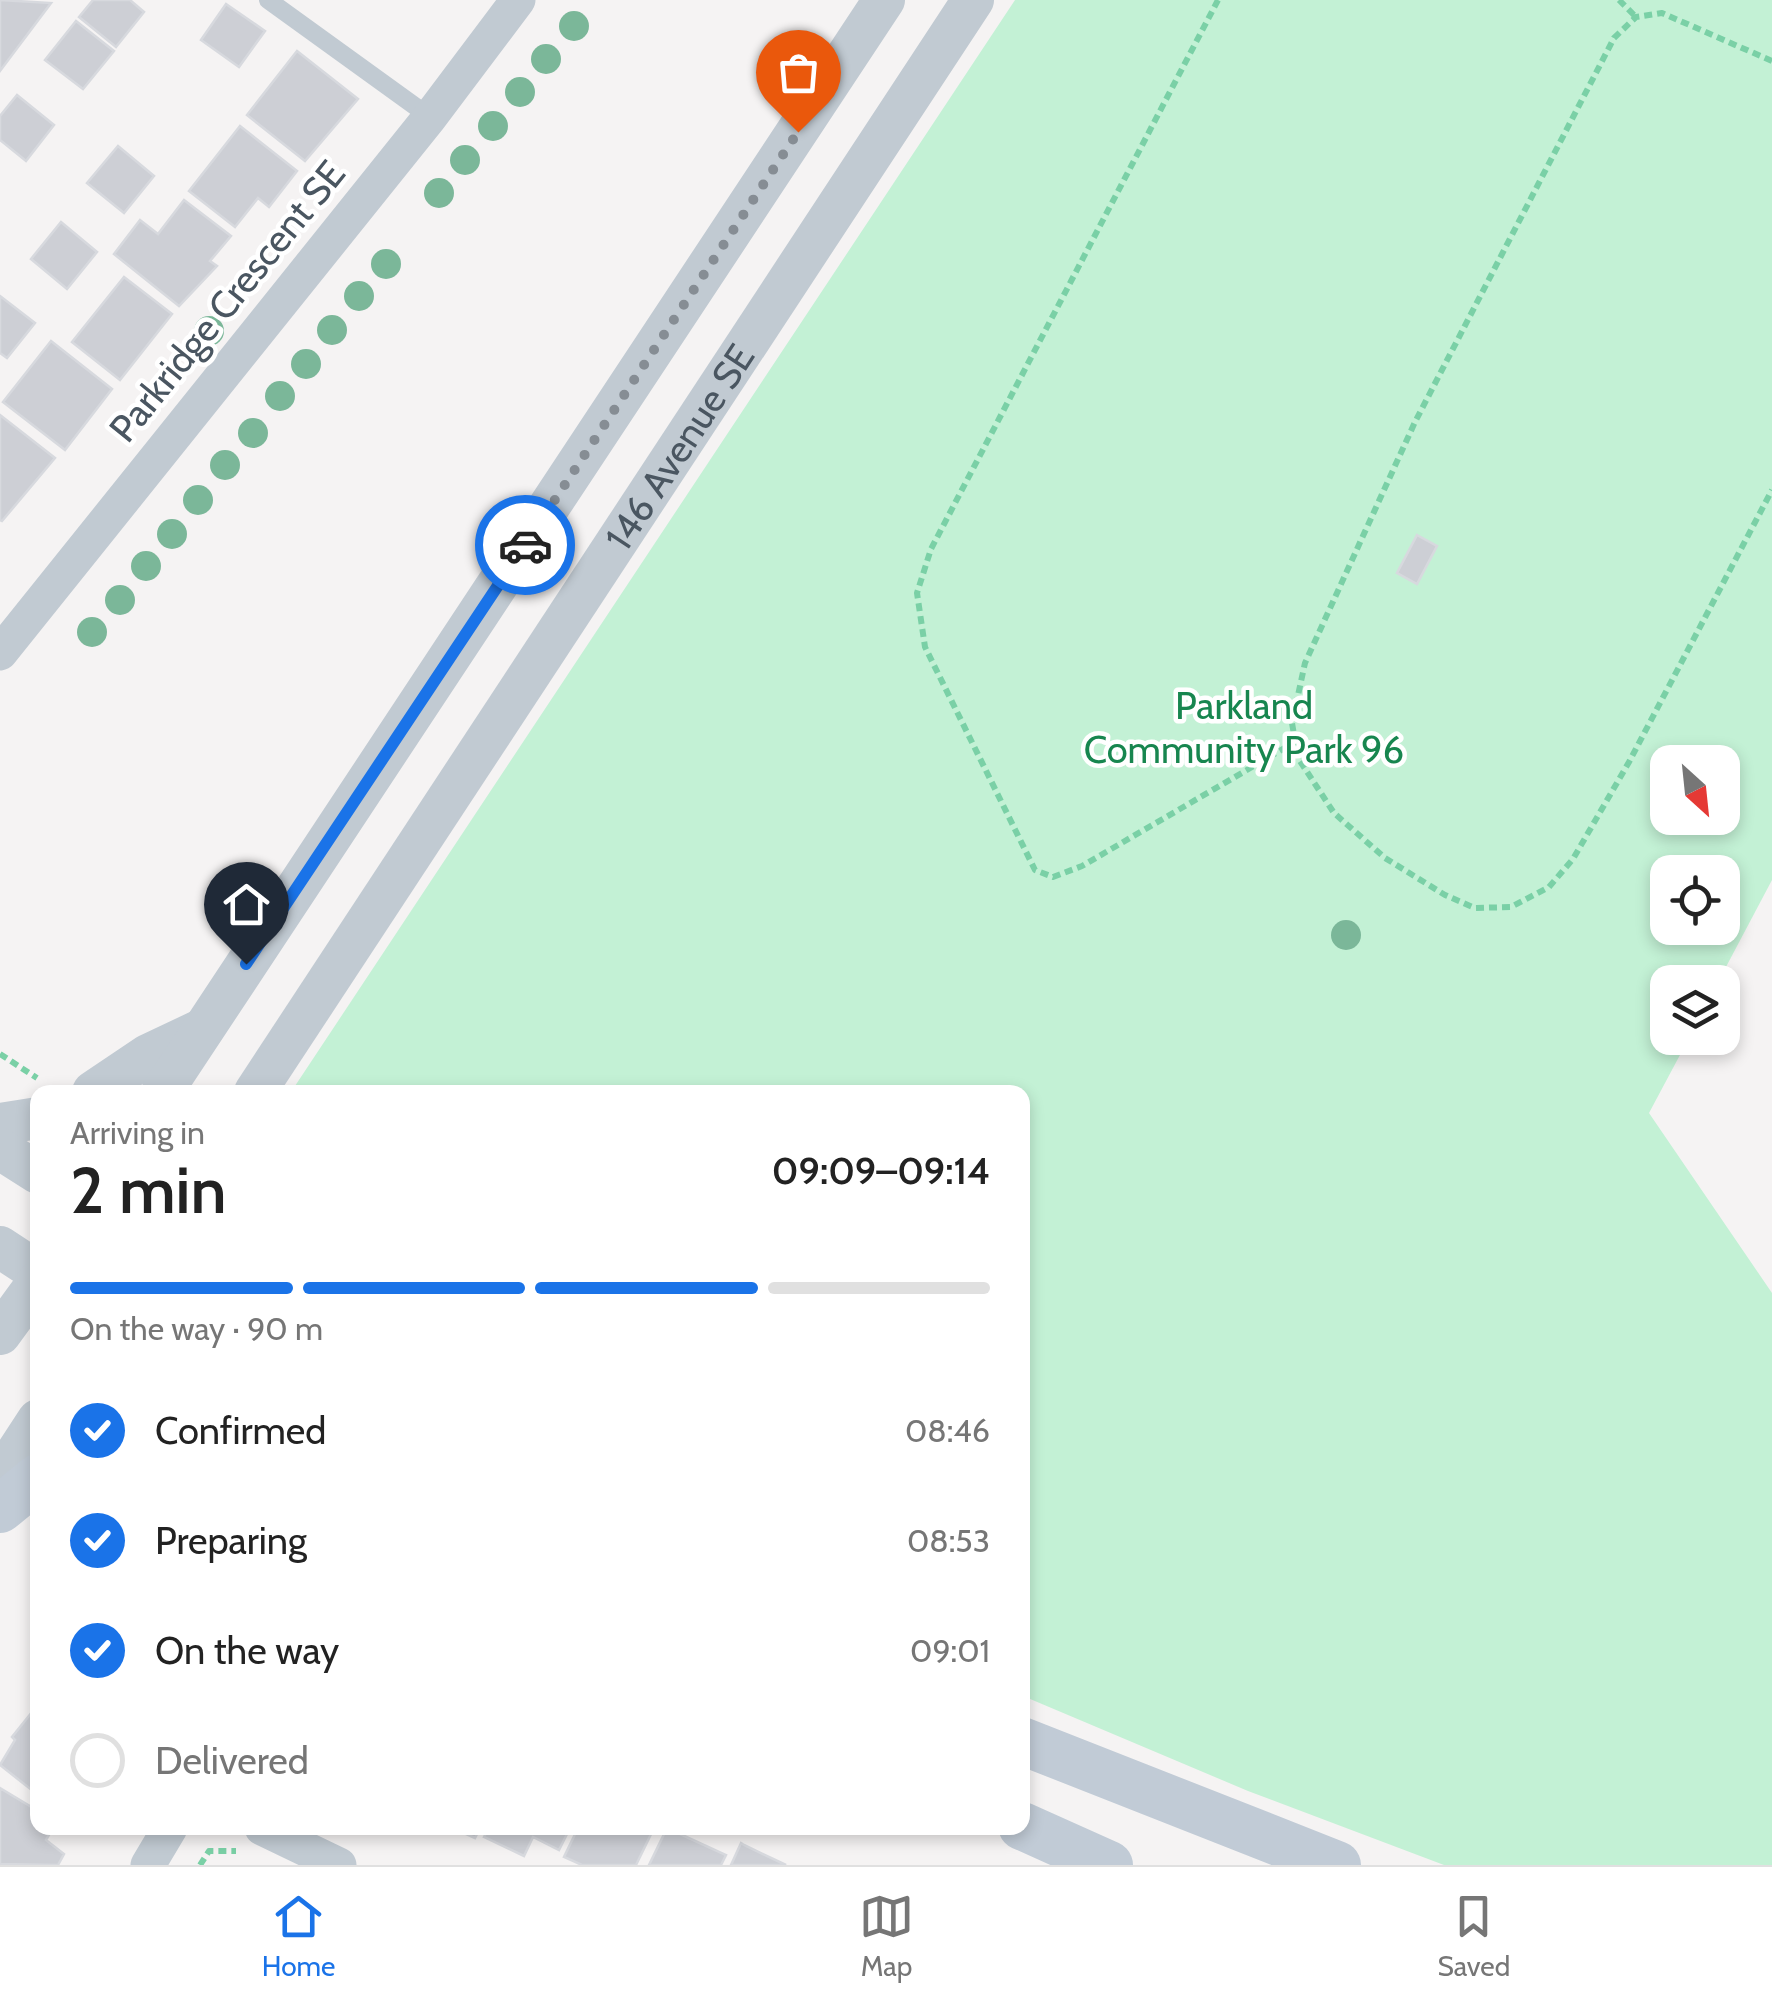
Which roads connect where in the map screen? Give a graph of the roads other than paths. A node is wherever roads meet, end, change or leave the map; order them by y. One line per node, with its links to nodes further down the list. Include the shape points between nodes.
1 (268, 0): 5 (lane)
2 (518, 0): 5 (street, Parkridge Crescent SE)
3 (884, 0): 7 (street, 146 Avenue SE)
4 (973, 0): 10 (street, 146 Avenue SE)
5 (430, 116): 6 (street, Parkridge Crescent SE)
6 (0, 653)
7 (203, 1029): 8 (street); 9 (street, 146 Avenue SE)
8 (103, 1085)
9 (167, 1085)
10 (259, 1085)
11 (30, 1106): 12 (street)
12 (0, 1124)
13 (0, 1149): 14 (street)
14 (30, 1168)
15 (0, 1246): 16 (street)
16 (30, 1267)
17 (30, 1293): 18 (street)
18 (0, 1334)
19 (30, 1432): 20 (street)
20 (0, 1478)
21 (30, 1485): 22 (main road)
22 (0, 1510)
23 (1030, 1744): 30 (main road)
24 (1030, 1830): 29 (main road)
25 (166, 1835): 27 (street)
26 (256, 1842): 28 (street)
27 (148, 1865)
28 (339, 1865)
29 (1108, 1865)
30 (1337, 1865)

